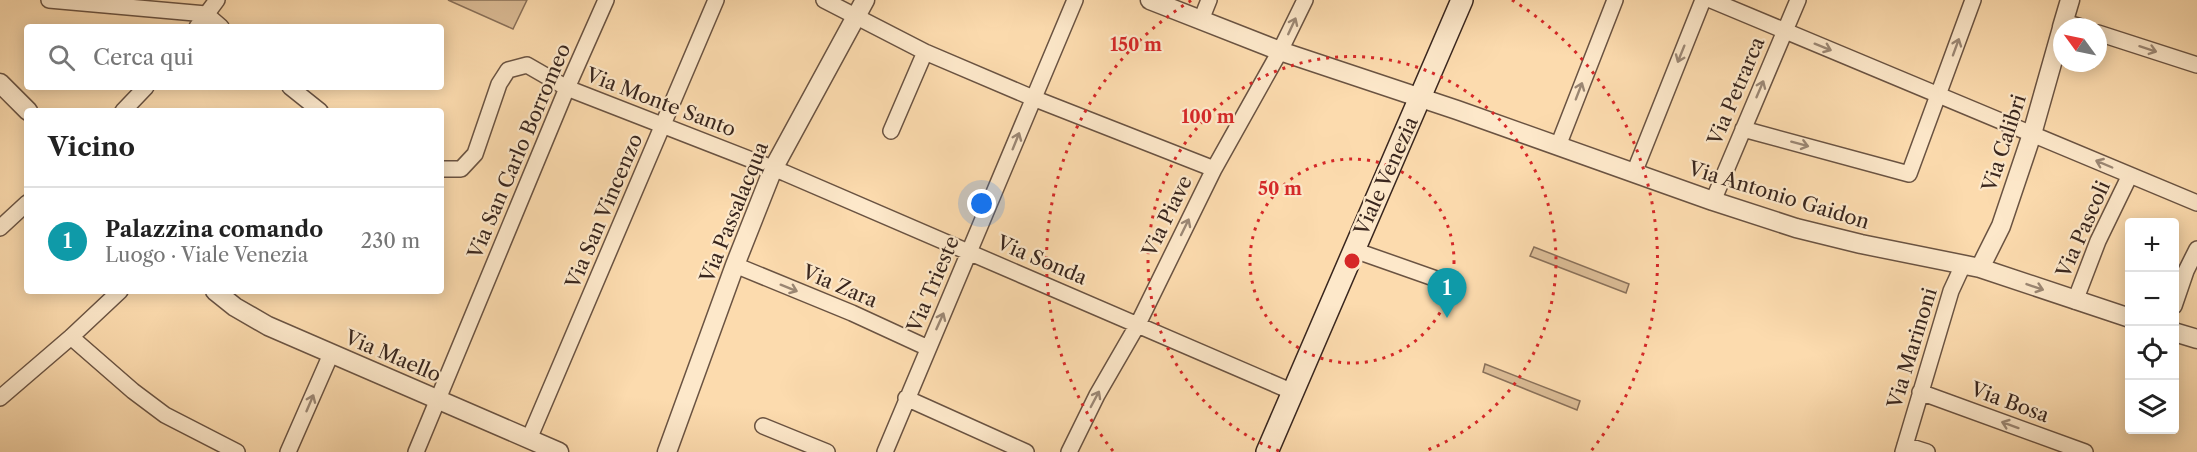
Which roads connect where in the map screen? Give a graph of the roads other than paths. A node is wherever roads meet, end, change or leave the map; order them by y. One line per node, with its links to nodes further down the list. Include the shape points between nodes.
1 (49, 0): 18 (street)
2 (217, 0): 18 (street)
3 (606, 0): 30 (street, Via San Carlo Borromeo)
4 (716, 0): 39 (street, Via San Vincenzo)
5 (824, 0): 17 (street)
6 (1075, 0): 34 (street, Via Trieste)
7 (1150, 0): 20 (street, Via Antonio Gaidon)
8 (1209, 0): 20 (street)
9 (1305, 0): 25 (street, Via Piave, one-way to 9)
10 (1462, 0): 35 (main road, Viale Venezia)
11 (1615, 0): 43 (street, one-way to 11)
12 (1703, 0): 47 (street, one-way to 47)
13 (1711, 0): 23 (street)
14 (1798, 0): 23 (street, Via Petrarca)
15 (1974, 0): 33 (street, one-way to 15)
16 (2070, 0): 19 (street, Via Calibri)
17 (860, 8): 26 (street); 45 (street, Via Passalacqua)
18 (206, 14): 21 (street); 22 (street)
19 (2068, 18)
20 (1201, 20): 25 (street, Via Antonio Gaidon)
21 (198, 24)
22 (218, 24)
23 (1785, 31): 33 (street, one-way to 33); 40 (street, Via Petrarca, one-way to 23)
24 (2107, 36): 27 (street, one-way to 27)
25 (1280, 51): 35 (street, Via Antonio Gaidon); 46 (street, Via Piave)
26 (925, 52): 34 (street); 41 (street)
27 (2197, 65)
28 (2053, 69): 42 (street, Via Calibri)
29 (0, 83): 36 (street)
30 (567, 88): 39 (street, Via Monte Santo); 44 (street, Via Monte Santo, via 527,65 508,70 499,84 475,154 461,169); 74 (street, Via San Carlo Borromeo)
31 (143, 90): 37 (street)
32 (295, 90): 38 (street)
33 (1939, 95): 40 (street, one-way to 33, via 1909,174); 42 (street)
34 (1033, 98): 46 (street); 55 (street, Via Trieste, one-way to 34)
35 (1420, 99): 43 (street, Via Antonio Gaidon); 54 (main road, Viale Venezia)
36 (25, 108)
37 (126, 108)
38 (316, 108)
39 (663, 125): 45 (street, Via Monte Santo); 76 (street, Via San Vincenzo)
40 (1743, 129): 49 (street, Via Petrarca)
41 (891, 131)
42 (2032, 134): 48 (street, one-way to 42); 57 (street, Via Calibri, via 2001,226)
43 (1558, 146): 47 (street, Via Antonio Gaidon)
44 (444, 169)
45 (773, 169): 55 (street, Via Sonda); 56 (street, Via Passalacqua)
46 (1214, 169): 64 (street, Via Piave, one-way to 46)
47 (1634, 172): 49 (street, Via Antonio Gaidon)
48 (2130, 175): 50 (street); 62 (street, Via Pascoli)
49 (1713, 201): 57 (street, Via Antonio Gaidon, via 1796,228)
50 (2197, 203)
51 (24, 206): 52 (street)
52 (0, 228)
53 (2197, 249): 59 (street)
54 (1354, 250): 58 (street); 70 (main road, Viale Venezia)
55 (970, 252): 64 (street, Via Sonda); 68 (street, Via Trieste, one-way to 55)
56 (735, 265): 68 (street, Via Zara, one-way to 68); 82 (street, Via Passalacqua)
57 (1972, 267): 62 (street, Via Antonio Gaidon, one-way to 62); 71 (street, Via Marinoni, via 1951,291)
58 (1445, 282)
59 (2179, 293)
60 (117, 294): 66 (street)
61 (219, 294): 69 (street, Via Maello, via 268,326)
62 (2075, 301): 63 (street, Via Antonio Gaidon)
63 (2125, 316)
64 (1138, 324): 70 (street, Via Sonda); 86 (street, Via Piave, one-way to 64)
65 (2179, 333): 67 (street)
66 (71, 337): 72 (street); 78 (street, via 165,415)
67 (2197, 339)
68 (928, 348): 73 (street, Via Trieste)
69 (331, 354): 74 (street, Via Maello); 79 (street, one-way to 69)
70 (1293, 392): 87 (main road, Viale Venezia)
71 (1920, 392): 77 (street, Via Marinoni); 89 (street, Via Bosa, one-way to 71)
72 (0, 398)
73 (906, 398): 84 (street, Via Trieste); 85 (street)
74 (437, 400): 76 (street, Via Maello); 80 (street, Via San Carlo Borromeo)
75 (763, 426): 83 (street)
76 (529, 439): 81 (street, Via Maello)
77 (1904, 448): 88 (street, Via Marinoni)
78 (237, 452)
79 (288, 452)
80 (416, 452)
81 (559, 452)
82 (667, 452)
83 (827, 452)
84 (885, 452)
85 (1026, 452)
86 (1069, 452)
87 (1267, 452)
88 (1927, 452)
89 (2085, 452)

